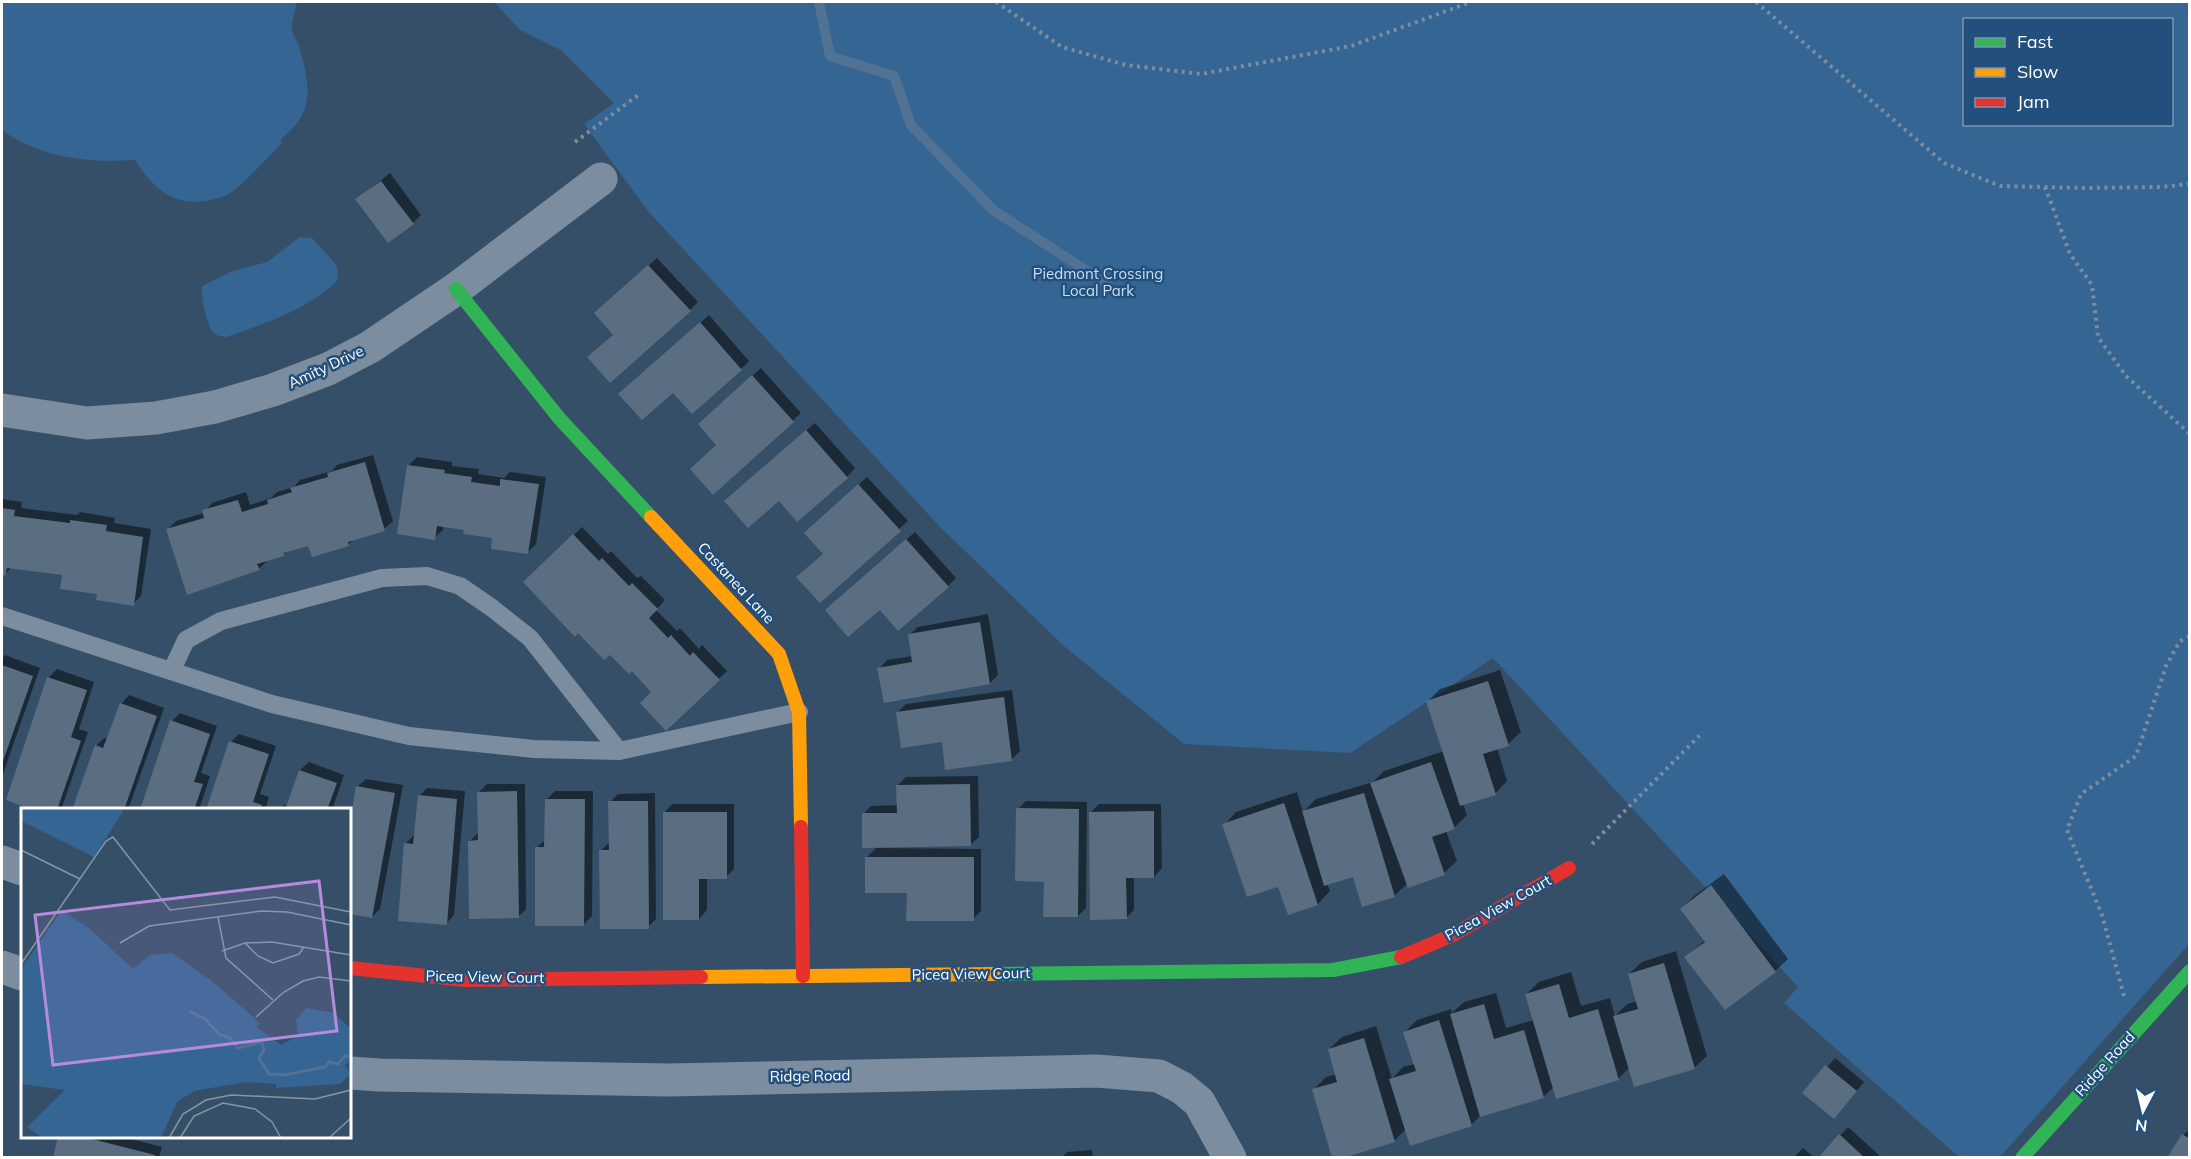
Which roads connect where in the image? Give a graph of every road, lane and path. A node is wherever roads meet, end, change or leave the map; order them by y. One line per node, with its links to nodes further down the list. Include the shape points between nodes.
1 (996, 2): 2 (path, via 1062,47 1126,65 1201,74 1351,46)
2 (1471, 2)
3 (1756, 2): 8 (path, via 1944,163 2000,186)
4 (641, 93): 5 (path)
5 (575, 141)
6 (601, 179): 9 (street, Amity Drive)
7 (2190, 184): 8 (path, via 2161,188)
8 (2044, 187): 11 (path, via 2070,254 2092,285 2098,337 2126,376)
9 (456, 289): 10 (street, Amity Drive, via 369,347 328,369 215,407 156,418 87,423); 15 (street, Castanea Lane, via 559,418 779,654)
10 (2, 410)
11 (2190, 434)
12 (2, 616): 14 (lane)
13 (2190, 636): 26 (path, via 2181,641 2166,666 2136,756 2082,794 2067,830 2102,915)
14 (172, 670): 17 (lane, via 272,704 409,736 534,749); 17 (lane, via 186,640 221,621 382,578 427,576 460,586 530,638)
15 (799, 712): 17 (lane); 25 (street, Castanea Lane)
16 (1703, 732): 19 (path)
17 (619, 751)
18 (2, 862): 20 (street)
19 (1569, 868): 25 (street, Picea View Court, via 1455,934 1396,959 1333,970)
20 (21, 869)
21 (2, 967): 24 (street)
22 (351, 968): 25 (street, Picea View Court, via 465,980)
23 (2190, 971): 29 (street, Ridge Road)
24 (21, 974)
25 (803, 976)
26 (2125, 999)
27 (351, 1073): 28 (street, Ridge Road, via 658,1080 1096,1071 1159,1076 1199,1102)
28 (1230, 1158)
29 (2022, 1158)

